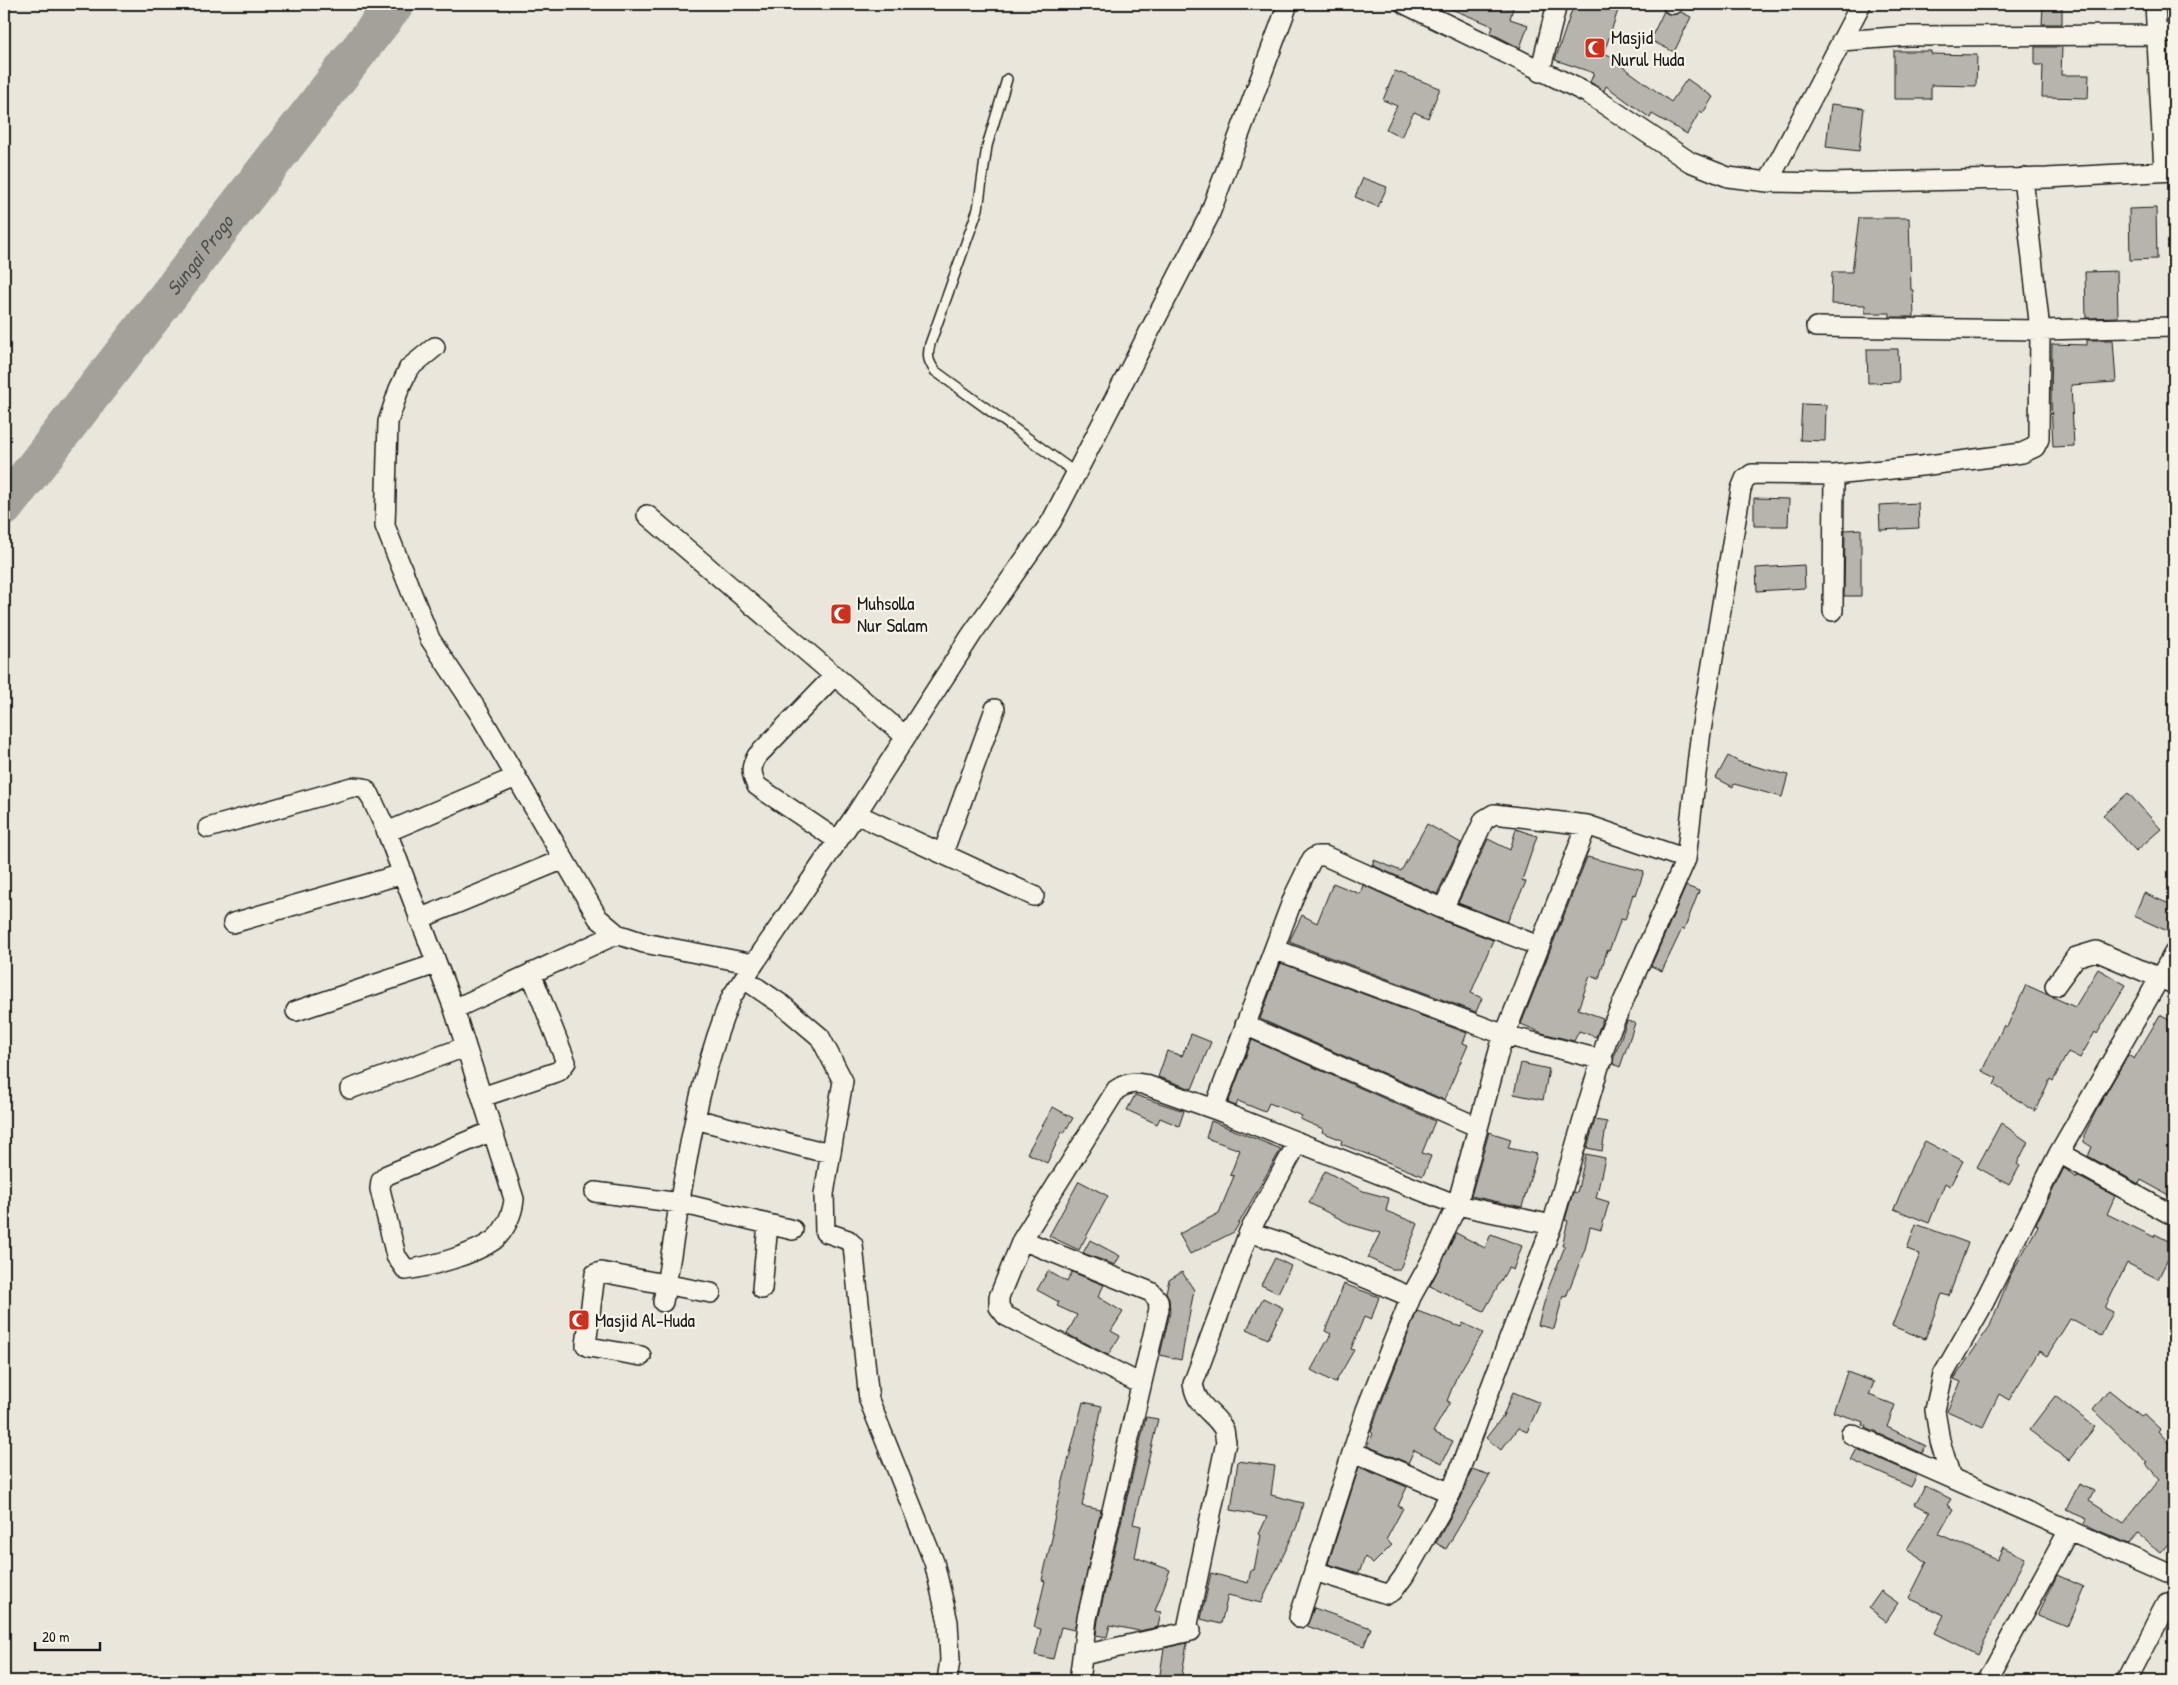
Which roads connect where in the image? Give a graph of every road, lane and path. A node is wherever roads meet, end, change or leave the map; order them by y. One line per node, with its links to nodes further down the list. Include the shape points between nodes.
1 (1288, 4): 17 (street, via 1210,216)
2 (1557, 4): 8 (street)
3 (1860, 4): 7 (street)
4 (2154, 4): 6 (street)
5 (1418, 7): 8 (street)
6 (2165, 33): 7 (street, via 1908,36); 10 (street)
7 (1841, 40): 12 (street)
8 (1540, 72): 12 (street, via 1589,94 1690,162 1728,177)
9 (1007, 79): 17 (lane, via 988,146 978,209 927,353 928,362 935,371)
10 (2169, 171): 11 (street)
11 (2023, 178): 12 (street); 15 (street)
12 (1768, 182)
13 (1816, 327): 15 (street)
14 (2174, 327): 15 (street)
15 (2040, 330): 18 (street, via 2039,439 2036,446 2030,450 1921,466)
16 (436, 347): 24 (street, via 410,368 388,422 385,526 430,639)
17 (1077, 474): 23 (street, via 1051,522)
18 (1834, 475): 20 (street); 32 (street, via 1752,474 1745,479 1741,489 1701,731)
19 (647, 515): 21 (street)
20 (1833, 611)
21 (834, 676): 23 (street); 29 (street, via 757,756 752,776 757,786)
22 (995, 709): 30 (street)
23 (905, 736): 25 (street)
24 (516, 777): 28 (street); 31 (street)
25 (856, 814): 29 (street); 30 (street)
26 (1587, 825): 32 (street); 35 (street, via 1489,816 1484,820); 39 (street)
27 (208, 828): 28 (street, via 360,787 370,795)
28 (387, 832): 33 (street)
29 (837, 840): 43 (street)
30 (942, 853): 34 (street)
31 (564, 859): 36 (street); 38 (street, via 598,918)
32 (1686, 859): 52 (street, via 1608,1036)
33 (402, 874): 36 (street); 37 (street)
34 (1034, 896)
35 (1442, 909): 39 (street); 40 (street, via 1325,856 1318,856 1312,859 1303,875)
36 (419, 919): 42 (street)
37 (233, 922)
38 (617, 934): 43 (street); 44 (street)
39 (1540, 946): 50 (street)
40 (1274, 949): 49 (street); 50 (street)
41 (2174, 953): 45 (street)
42 (436, 964): 47 (street); 48 (street)
43 (749, 972): 56 (street, via 732,996 723,1019); 60 (street, via 820,1037 843,1081)
44 (531, 973): 47 (street); 54 (street, via 566,1062 560,1071)
45 (2168, 981): 46 (street, via 2096,951 2076,957); 61 (street)
46 (2056, 986)
47 (454, 1009): 51 (street)
48 (296, 1011)
49 (1246, 1025): 55 (street); 57 (street)
50 (1505, 1035): 52 (street); 57 (street)
51 (465, 1047): 53 (street); 54 (street)
52 (1602, 1060): 67 (street)
53 (350, 1088)
54 (482, 1098): 58 (street)
55 (1214, 1109): 59 (street); 70 (street, via 1143,1084 1124,1084 1116,1090)
56 (694, 1119): 60 (street); 63 (street)
57 (1478, 1128): 64 (street)
58 (492, 1131): 58 (street, via 514,1199 513,1210 504,1228 494,1239 475,1249 430,1266 406,1270 396,1256 380,1189 381,1181 387,1175)
59 (1298, 1142): 64 (street); 69 (street)
60 (831, 1152): 87 (street, via 824,1194 825,1232 853,1245 869,1400 934,1562 948,1622 950,1660)
61 (2059, 1153): 65 (street); 79 (street, via 1980,1310 1943,1375 1935,1410)
62 (595, 1192): 63 (street)
63 (680, 1203): 66 (street); 73 (street)
64 (1457, 1205): 67 (street); 74 (street)
65 (2174, 1216)
66 (768, 1224): 68 (street); 71 (street)
67 (1552, 1225): 80 (street)
68 (793, 1230)
69 (1249, 1232): 74 (street); 86 (street, via 1193,1384 1201,1405 1223,1430 1226,1442 1189,1628)
70 (1022, 1240): 76 (street, via 999,1297 999,1307 1006,1316); 76 (street, via 1156,1296 1158,1308)
71 (762, 1289)
72 (711, 1293): 73 (street)
73 (664, 1294): 75 (street, via 601,1272 596,1274 586,1345)
74 (1411, 1297): 78 (street, via 1366,1410)
75 (641, 1356)
76 (1141, 1384): 86 (street, via 1087,1618)
77 (1851, 1434): 79 (street)
78 (1353, 1452): 80 (street); 83 (street)
79 (1951, 1478): 81 (street)
80 (1451, 1494): 83 (street, via 1404,1576 1390,1593)
81 (2069, 1530): 82 (street); 89 (street)
82 (2171, 1569): 84 (street)
83 (1314, 1571): 85 (street)
84 (2171, 1607): 90 (street)
85 (1298, 1618)
86 (1083, 1655): 88 (street)
87 (946, 1681)
88 (1080, 1681)
89 (1987, 1681)
90 (2127, 1681)

